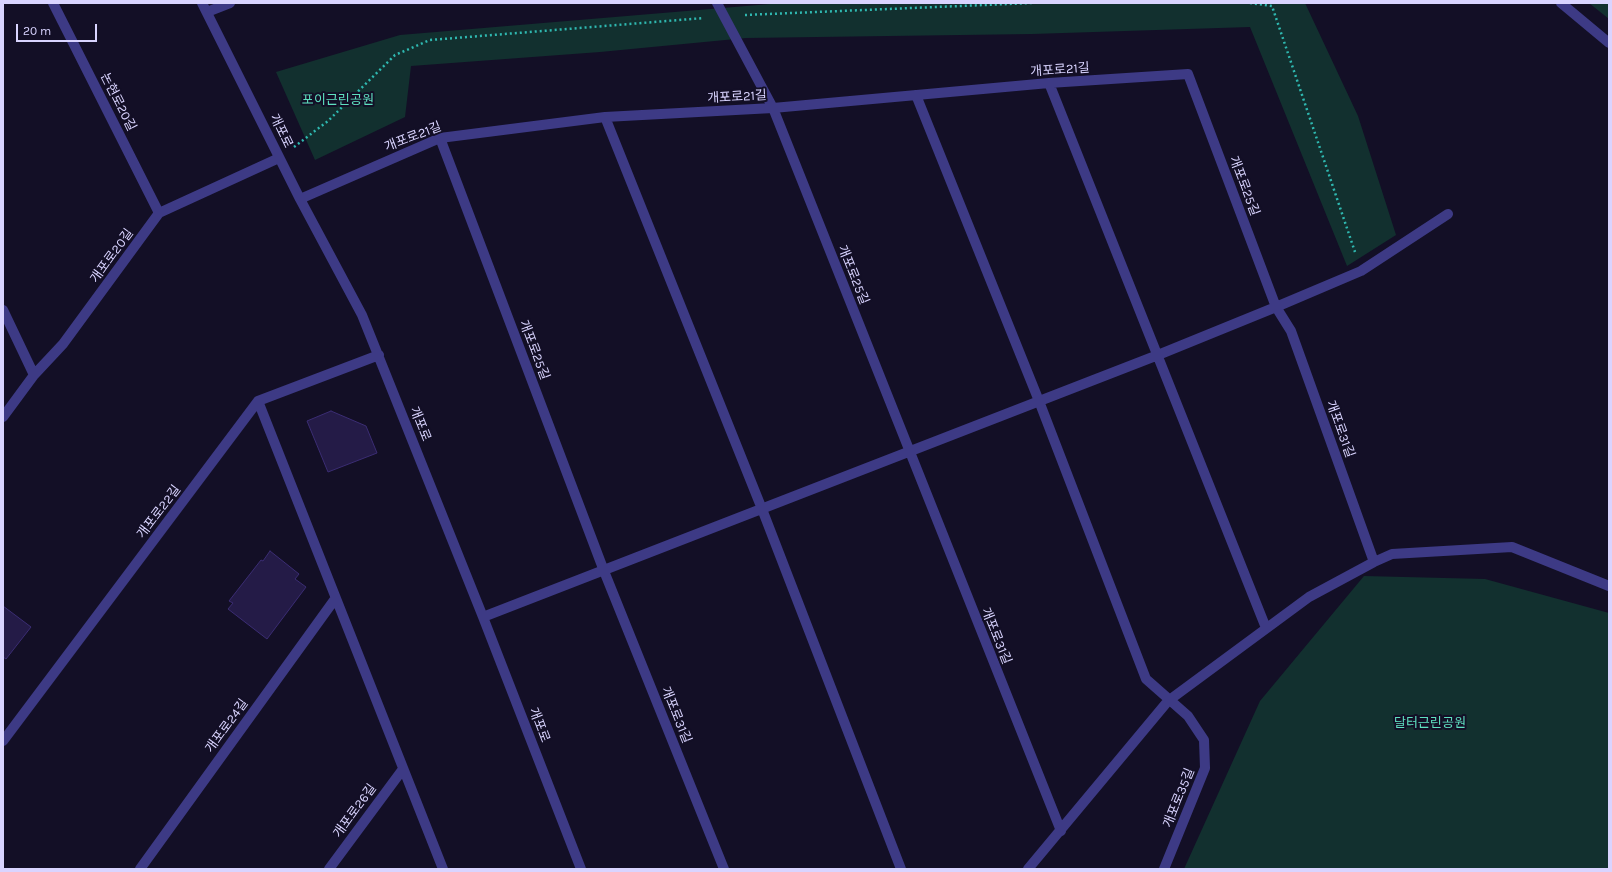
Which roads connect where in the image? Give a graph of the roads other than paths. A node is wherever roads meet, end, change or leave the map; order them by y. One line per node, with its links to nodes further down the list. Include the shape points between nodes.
1 (53, 3): 16 (street, 논현로20길)
2 (202, 3): 6 (street, 개포로)
3 (230, 3): 6 (street)
4 (717, 3): 11 (street, 개포로25길)
5 (1561, 3): 7 (street)
6 (207, 12): 14 (street, 개포로)
7 (1609, 43)
8 (1188, 74): 9 (street, 개포로21길); 18 (street, 개포로25길)
9 (1050, 83): 10 (street, 개포로21길); 21 (street)
10 (916, 96): 11 (street, 개포로21길); 24 (street)
11 (773, 108): 12 (street, 개포로21길); 26 (street, 개포로25길)
12 (605, 117): 13 (street, 개포로21길); 27 (street)
13 (440, 138): 15 (street, 개포로21길); 29 (street, 개포로25길)
14 (280, 158): 15 (street, 개포로); 16 (street, 개포로20길)
15 (300, 199): 20 (street, 개포로, via 362,314)
16 (160, 213): 22 (street, 개포로20길, via 64,344)
17 (1448, 214): 18 (street, via 1361,271)
18 (1276, 307): 21 (street); 28 (street, 개포로31길, via 1291,331)
19 (3, 310): 22 (street)
20 (378, 355): 23 (street); 32 (street, 개포로)
21 (1158, 355): 24 (street); 33 (street)
22 (34, 375): 25 (street, 개포로20길)
23 (258, 401): 31 (street); 35 (street, 개포로22길)
24 (1039, 402): 26 (street); 34 (street, via 1146,680)
25 (3, 417)
26 (908, 451): 27 (street); 37 (street, 개포로31길)
27 (762, 508): 29 (street); 43 (street)
28 (1374, 562): 30 (street, via 1392,554 1512,546); 33 (street, via 1309,597)
29 (604, 571): 32 (street); 42 (street, 개포로31길)
30 (1609, 586)
31 (335, 599): 36 (street); 38 (street, 개포로24길)
32 (483, 617): 41 (street, 개포로)
33 (1266, 628): 34 (street)
34 (1168, 701): 37 (street); 45 (street, 개포로35길, via 1188,716 1204,740 1206,768)
35 (3, 741)
36 (403, 769): 39 (street, 개포로26길); 40 (street)
37 (1061, 831): 44 (street)
38 (140, 869)
39 (329, 869)
40 (443, 869)
41 (581, 869)
42 (724, 869)
43 (901, 869)
44 (1028, 869)
45 (1164, 869)

